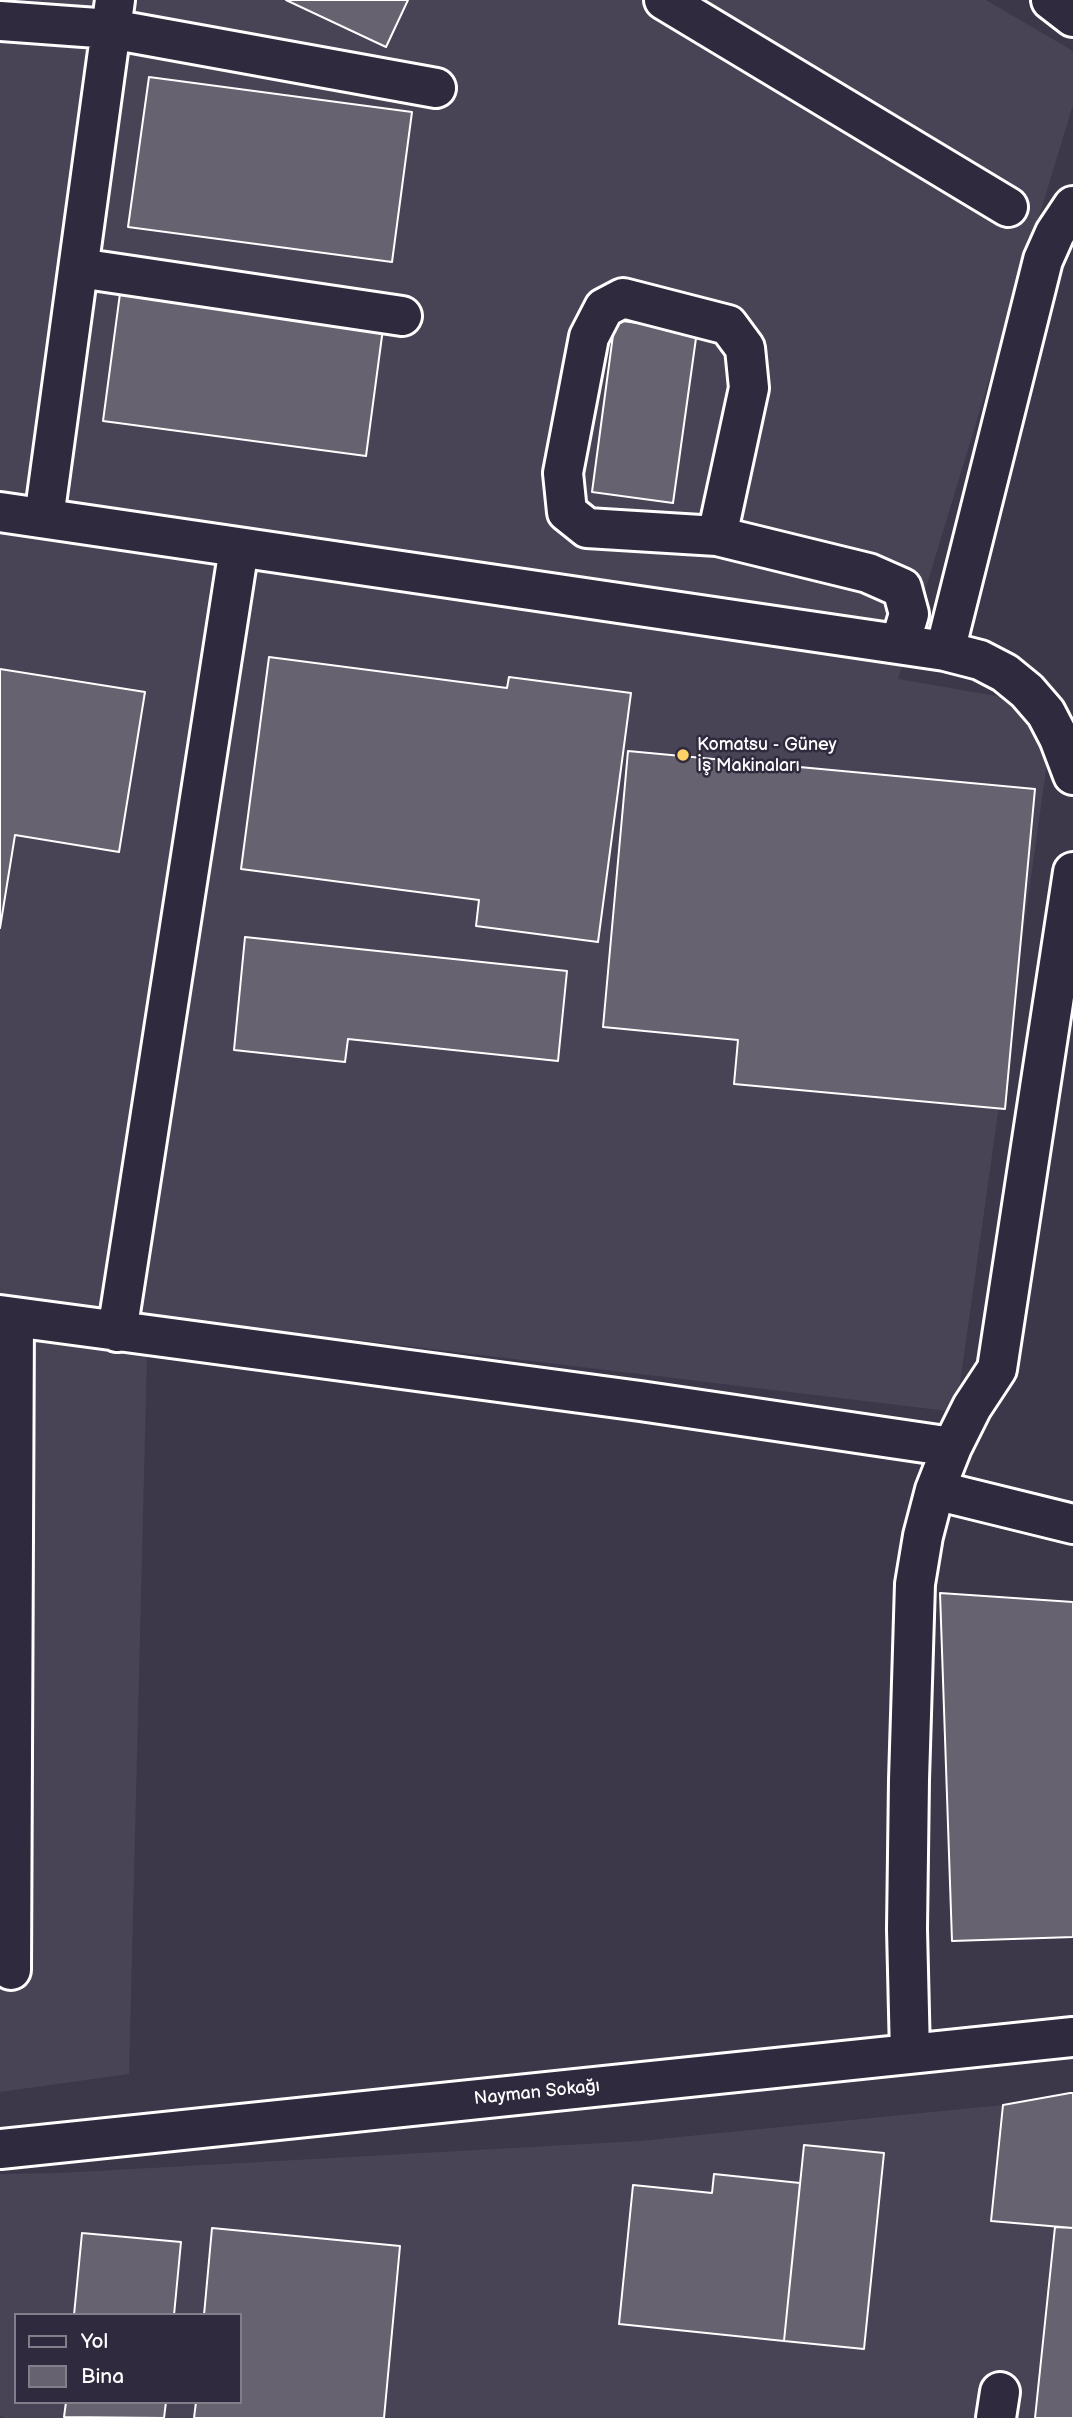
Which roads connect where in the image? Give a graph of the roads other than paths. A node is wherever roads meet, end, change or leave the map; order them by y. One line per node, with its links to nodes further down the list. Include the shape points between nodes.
1 (664, 0): 8 (street)
2 (1051, 0): 4 (street)
3 (113, 14): 5 (street); 6 (street); 9 (street)
4 (1073, 17)
5 (0, 22)
6 (436, 88)
7 (1073, 205): 16 (street, via 1043,260)
8 (1008, 208)
9 (79, 268): 10 (street); 12 (street)
10 (402, 316)
11 (0, 512): 12 (street)
12 (44, 518): 14 (street)
13 (717, 536): 13 (street, via 587,527 567,512 563,474 589,337 604,308 623,298 728,325 745,348 749,388); 15 (street, via 868,573 902,588 909,614)
14 (239, 548): 15 (street); 20 (street)
15 (900, 644): 16 (street)
16 (945, 651): 17 (street, via 980,660 1027,691 1046,713)
17 (1073, 775)
18 (1073, 872): 21 (street, via 997,1369)
19 (7, 1316): 20 (street); 24 (street)
20 (117, 1332): 21 (street)
21 (951, 1447): 22 (street)
22 (935, 1490): 23 (street); 26 (street, via 922,1536 914,1595 908,1821)
23 (1073, 1524)
24 (11, 1970)
25 (1073, 2037): 26 (street, Nayman Sokağı)
26 (910, 2054): 27 (street, Nayman Sokağı)
27 (0, 2149)

